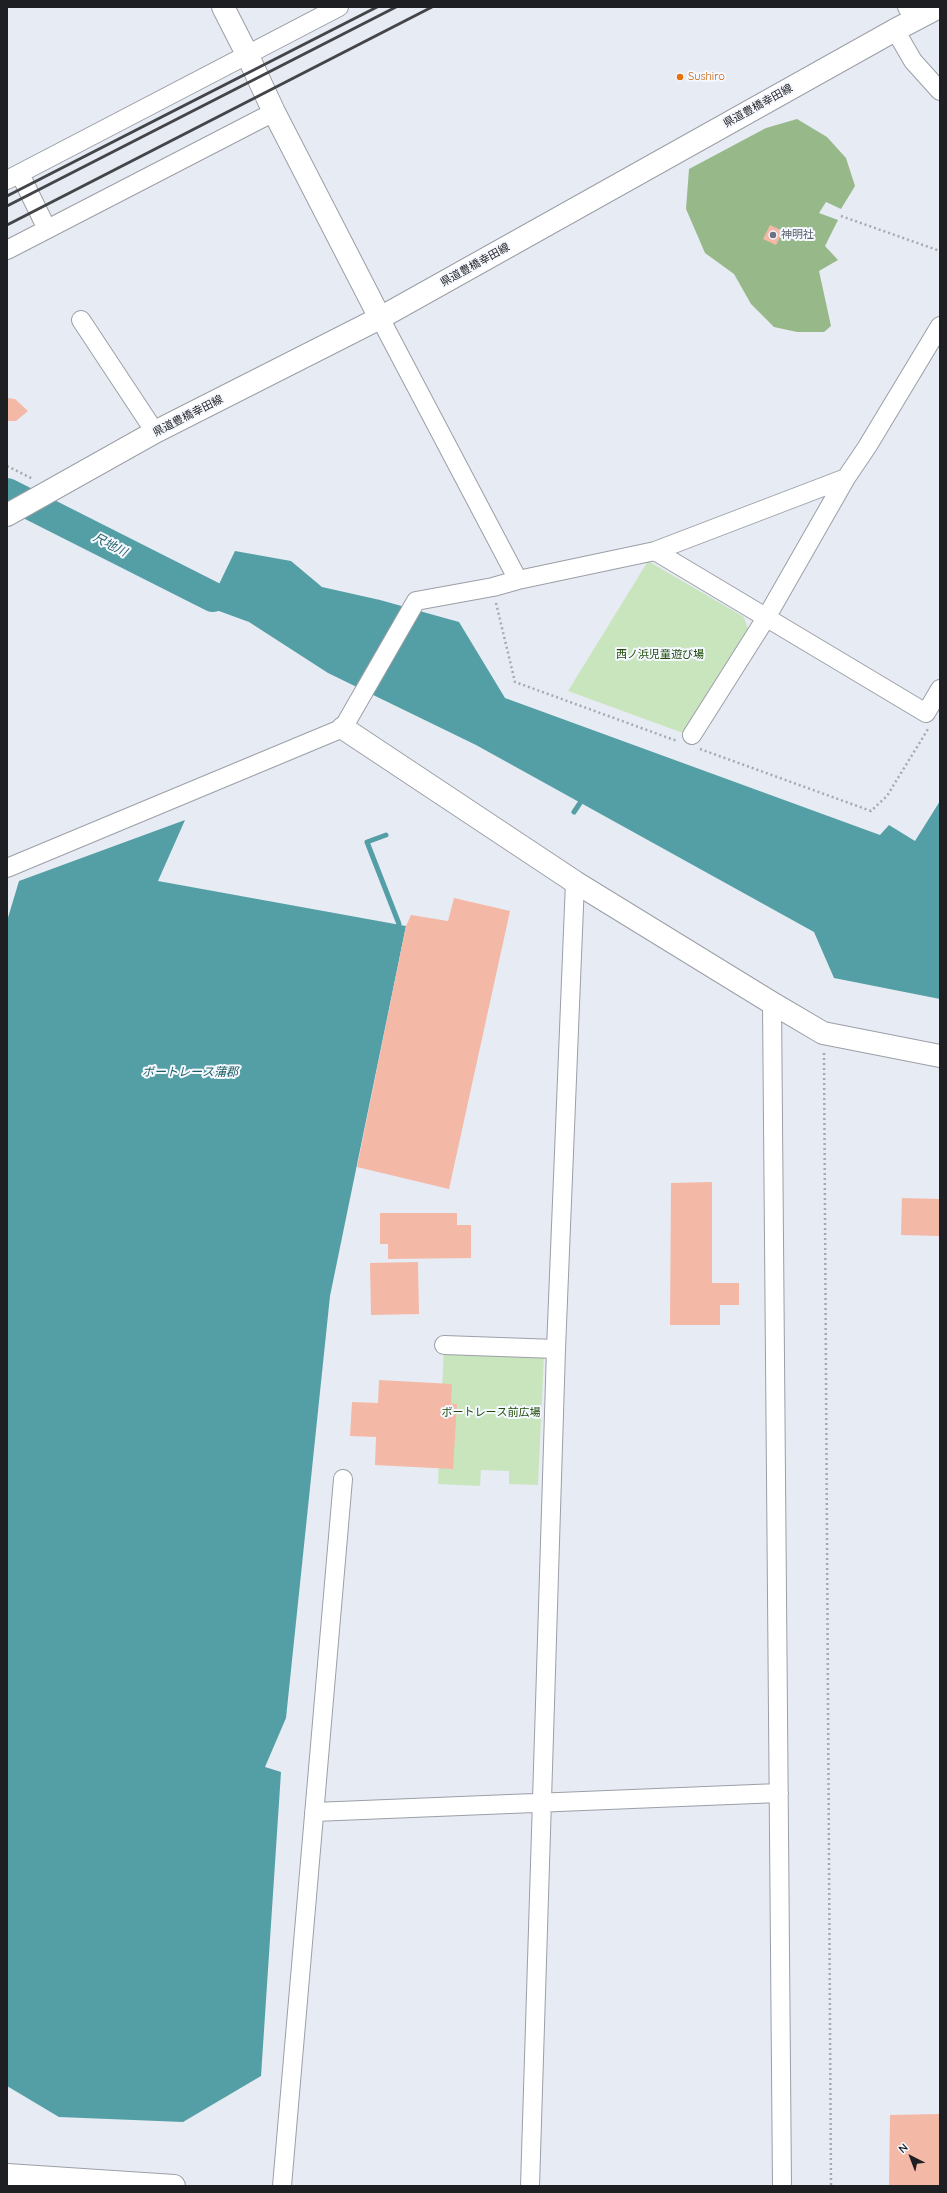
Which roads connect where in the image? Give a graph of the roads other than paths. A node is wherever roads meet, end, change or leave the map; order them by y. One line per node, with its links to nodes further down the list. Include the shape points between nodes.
1 (223, 7): 6 (main road)
2 (339, 7): 6 (street)
3 (939, 7): 4 (main road, 県道豊橋幸田線)
4 (911, 14): 5 (main road, 県道豊橋幸田線)
5 (895, 30): 7 (street, via 913,61); 12 (main road, 県道豊橋幸田線)
6 (247, 54): 8 (main road); 9 (street)
7 (940, 91)
8 (274, 112): 10 (street); 12 (main road)
9 (14, 177): 10 (street)
10 (47, 229): 11 (street)
11 (7, 250)
12 (380, 318): 15 (main road, 県道豊橋幸田線); 19 (street)
13 (81, 320): 15 (street)
14 (940, 326): 16 (street)
15 (155, 432): 17 (main road, 県道豊橋幸田線)
16 (846, 478): 18 (street); 20 (street)
17 (7, 515)
18 (655, 551): 19 (street); 20 (street)
19 (518, 580): 22 (street, via 416,601)
20 (766, 618): 21 (street, via 926,713); 23 (street)
21 (940, 689)
22 (343, 728): 24 (street); 25 (main road)
23 (692, 735)
24 (7, 868)
25 (575, 882): 26 (main road); 29 (street)
26 (772, 1003): 27 (main road, via 823,1032); 31 (street)
27 (940, 1056)
28 (444, 1345): 29 (street)
29 (556, 1349): 32 (street)
30 (343, 1478): 33 (street)
31 (779, 1793): 32 (street); 39 (street)
32 (540, 1802): 33 (street); 38 (street)
33 (314, 1812): 37 (street)
34 (7, 2174): 35 (main road)
35 (56, 2182): 36 (main road)
36 (174, 2186)
37 (282, 2186)
38 (530, 2186)
39 (782, 2186)

